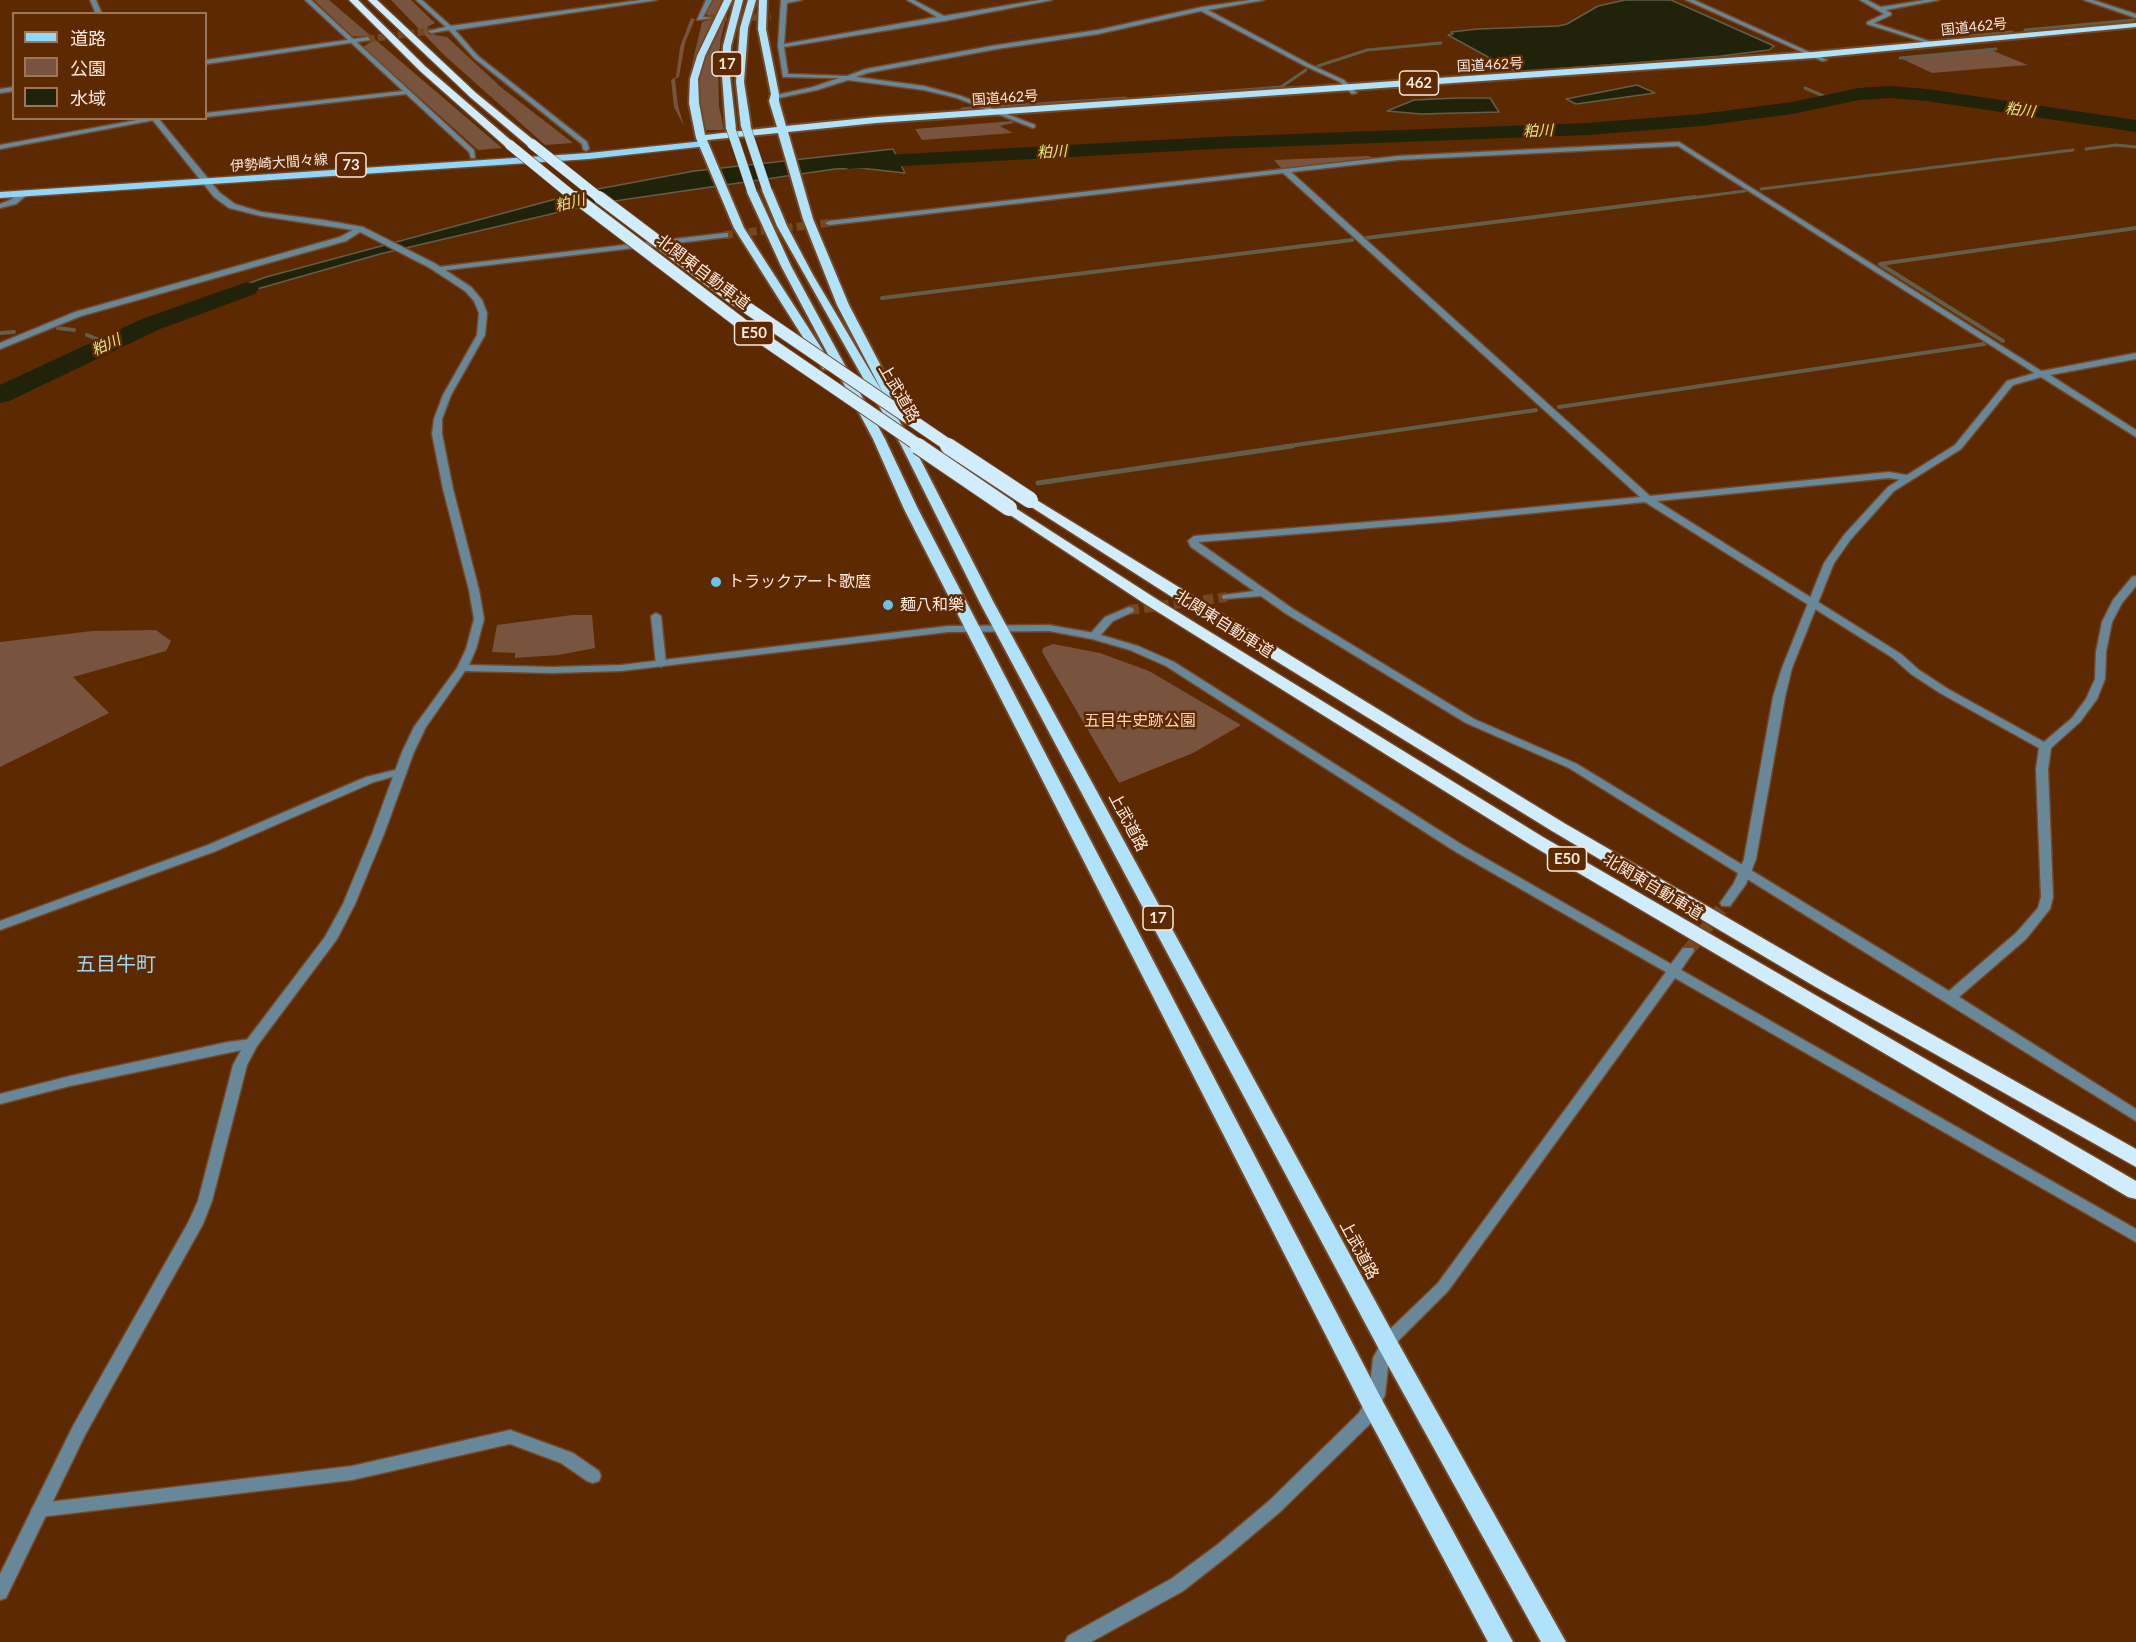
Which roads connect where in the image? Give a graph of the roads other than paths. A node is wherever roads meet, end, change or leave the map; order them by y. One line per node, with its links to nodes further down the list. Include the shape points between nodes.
1 (308, 0): 34 (street)
2 (372, 0): 30 (highway, 北関東自動車道 / E50)
3 (383, 0): 30 (highway)
4 (418, 0): 29 (street)
5 (654, 0): 29 (street)
6 (709, 0): 26 (street, via 699,19)
7 (728, 0): 51 (highway, via 694,79 693,103)
8 (739, 0): 58 (highway, 上武道路 / 17, bridge, via 728,46 726,76 731,129)
9 (752, 0): 58 (highway, 上武道路 / 17, bridge, via 744,28 741,71 746,127)
10 (763, 0): 43 (highway, via 762,29)
11 (799, 0): 19 (street)
12 (910, 0): 27 (street)
13 (1049, 0): 27 (street)
14 (1262, 0): 21 (street)
15 (1689, 0): 37 (street)
16 (1863, 0): 22 (street)
17 (1936, 0): 22 (street)
18 (2087, 0): 23 (street)
19 (784, 1): 25 (street)
20 (350, 4): 97 (highway, 北関東自動車道 / E50, bridge, via 510,145 615,230 747,328 1009,508 1160,607 1537,841)
21 (1202, 9): 40 (street, via 1098,32 866,71); 41 (street, via 1342,81)
22 (1882, 9): 35 (street, via 1889,14 1869,23)
23 (2136, 16)
24 (771, 17): 25 (street)
25 (782, 17): 36 (street)
26 (710, 18)
27 (944, 19): 36 (street)
28 (2136, 25): 35 (highway, 国道462号 / 462)
29 (450, 28): 32 (street); 53 (street, via 498,77 585,143)
30 (402, 29): 96 (highway, 北関東自動車道 / E50, bridge, via 473,96 730,296 1030,500 1568,833)
31 (2136, 30): 38 (highway, 国道462号 / 462)
32 (430, 31)
33 (368, 39): 34 (street)
34 (353, 42): 39 (street); 42 (street)
35 (1935, 44): 37 (highway, 国道462号 / 462)
36 (781, 46): 40 (street, via 785,76)
37 (1813, 55): 38 (street); 41 (highway, 国道462号 / 462)
38 (1824, 60): 41 (highway, 国道462号 / 462)
39 (207, 62)
40 (846, 78): 43 (street); 44 (street, via 939,91)
41 (1352, 90): 44 (highway, 国道462号 / 462); 46 (highway, 国道462号 / 462)
42 (408, 92): 45 (street); 54 (street, via 472,151)
43 (774, 98): 50 (highway)
44 (993, 112): 46 (street); 50 (highway, 国道462号 / 462)
45 (207, 115)
46 (1008, 117): 49 (street); 50 (highway, 国道462号 / 462)
47 (149, 120): 52 (street)
48 (156, 120): 56 (street)
49 (1033, 126)
50 (782, 132): 51 (highway, 国道462号 / 462); 71 (highway, via 808,219 843,305 888,391)
51 (703, 141): 53 (main road, 伊勢崎大間々線 / 73); 56 (main road, 伊勢崎大間々線 / 73, via 589,156); 69 (highway, via 739,228 831,372)
52 (0, 147)
53 (585, 149): 54 (main road, 伊勢崎大間々線 / 73)
54 (473, 157): 56 (main road, 伊勢崎大間々線 / 73)
55 (1285, 171): 62 (street); 68 (street, via 1424,156 1679,144); 73 (street)
56 (203, 179): 57 (main road, 伊勢崎大間々線 / 73); 59 (main road, 伊勢崎大間々線 / 73); 63 (street, via 222,199 244,210)
57 (0, 189)
58 (759, 191): 69 (highway, 上武道路 / 17, via 786,266); 71 (highway, 上武道路 / 17)
59 (24, 194): 60 (main road, 伊勢崎大間々線 / 73); 61 (street)
60 (0, 195)
61 (0, 206)
62 (829, 223)
63 (360, 229): 65 (street); 66 (street, via 343,239 78,314)
64 (725, 235): 65 (street)
65 (434, 267): 84 (street, via 473,295 482,307 484,321 481,335 438,419 439,453 478,609 477,630)
66 (0, 346)
67 (2136, 356): 68 (street)
68 (2042, 374): 70 (street); 72 (street, via 2010,383 1958,447)
69 (858, 400): 80 (highway, 上武道路 / 17)
70 (2136, 434)
71 (906, 445): 81 (highway, 上武道路 / 17)
72 (1909, 478): 73 (street, via 1889,475); 77 (street, via 1891,489 1847,537 1829,563)
73 (1649, 500): 75 (street, via 1197,537 1193,541); 77 (street)
74 (2136, 579): 85 (street, via 2107,622 2100,680 2091,699 2076,720)
75 (1263, 592): 76 (street); 87 (street, via 1470,721 1559,758)
76 (1227, 597)
77 (1812, 603): 85 (street, via 1944,691); 87 (street, via 1779,697 1750,859)
78 (1129, 610): 82 (street, via 1109,619)
79 (656, 616): 83 (street)
80 (974, 628): 81 (street); 83 (street); 100 (highway, 上武道路 / 17)
81 (1003, 629): 82 (street, via 1049,628); 99 (highway, 上武道路 / 17)
82 (1094, 636): 91 (street, via 1170,664 1460,849)
83 (661, 664): 84 (street, via 552,670)
84 (462, 668): 86 (street, via 420,727)
85 (2045, 747): 92 (street, via 2042,769 2048,897 2044,909 2021,936)
86 (399, 772): 89 (street, via 370,779 212,848); 93 (street, via 378,834 331,939)
87 (1744, 873): 88 (street); 92 (street)
88 (1726, 903)
89 (0, 926)
90 (1688, 951): 91 (street)
91 (1673, 973): 98 (street); 99 (street, via 1443,1287 1399,1328)
92 (1950, 998): 95 (street)
93 (251, 1044): 94 (street); 102 (street, via 233,1084 195,1224)
94 (0, 1099)
95 (2136, 1116)
96 (2136, 1159)
97 (2136, 1191)
98 (2136, 1236)
99 (1388, 1345): 100 (street, via 1381,1358); 106 (highway, 上武道路 / 17)
100 (1373, 1405): 104 (street, via 1365,1418 1275,1506 1223,1550 1177,1585); 105 (highway, 上武道路 / 17)
101 (592, 1476): 102 (street, via 567,1458 510,1437 352,1473)
102 (40, 1510): 103 (street)
103 (0, 1592)
104 (1074, 1642)
105 (1501, 1642)
106 (1554, 1642)

